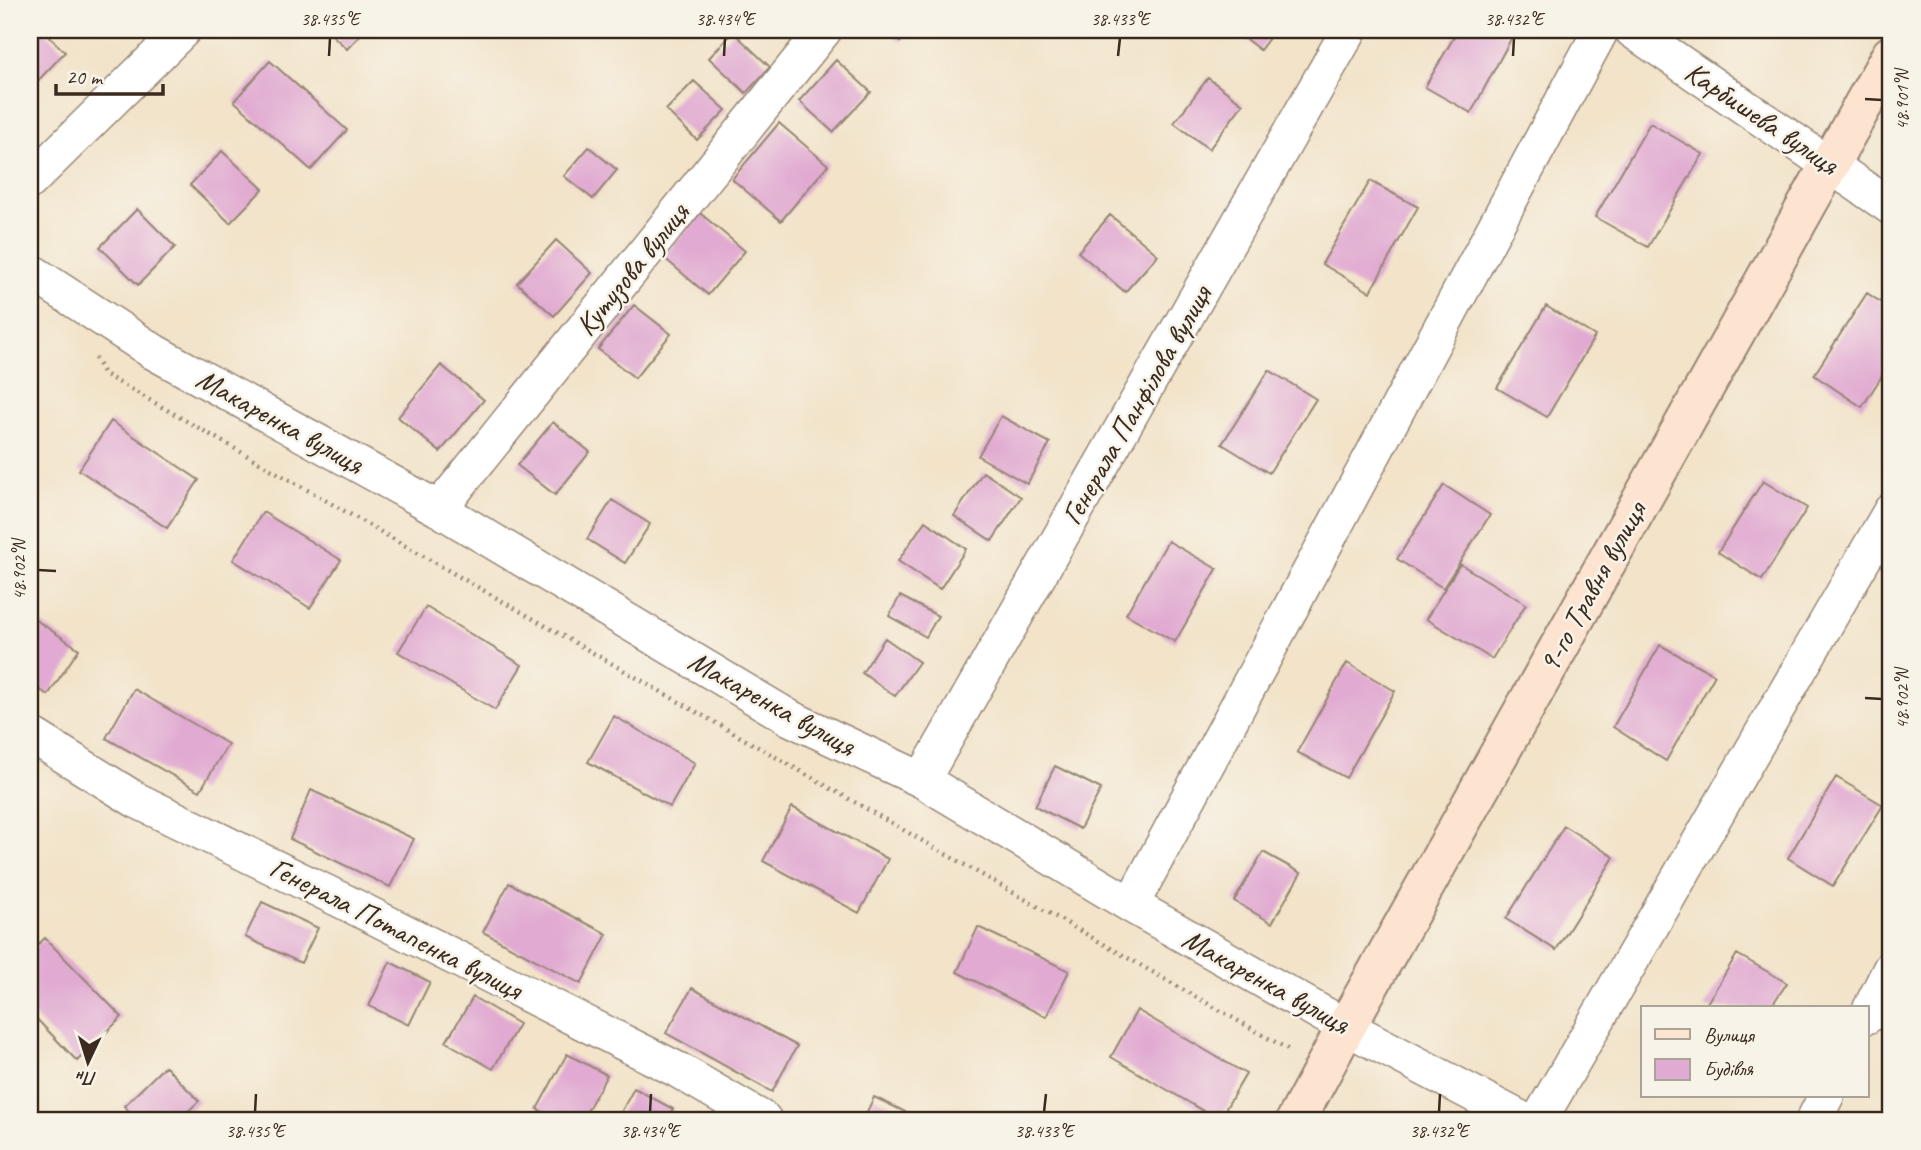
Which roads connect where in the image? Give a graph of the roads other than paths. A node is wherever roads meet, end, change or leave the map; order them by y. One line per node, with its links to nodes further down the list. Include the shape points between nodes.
1 (183, 30): 8 (street)
2 (824, 30): 11 (street, Кутузова вулиця)
3 (1349, 30): 14 (street, Генерала Панфілова вулиця)
4 (1601, 30): 15 (street)
5 (1632, 30): 7 (street, Карбишева вулиця)
6 (1891, 55): 7 (main road, 9-го Травня вулиця)
7 (1829, 164): 9 (street, Карбишева вулиця); 18 (main road, 9-го Травня вулиця)
8 (30, 181)
9 (1891, 207)
10 (30, 271): 11 (street, Макаренка вулиця, via 154,352)
11 (439, 509): 14 (street, Макаренка вулиця, via 790,718)
12 (1891, 510): 23 (street)
13 (30, 734): 20 (street, Генерала Потапенка вулиця, via 136,800 678,1070)
14 (922, 780): 15 (street, Макаренка вулиця)
15 (1131, 905): 18 (street, Макаренка вулиця)
16 (1891, 968): 17 (street)
17 (1868, 1014)
18 (1346, 1027): 21 (main road, 9-го Травня вулиця); 22 (street, Макаренка вулиця)
19 (1825, 1098): 24 (street)
20 (764, 1120)
21 (1296, 1120)
22 (1522, 1120)
23 (1539, 1120)
24 (1814, 1120)

